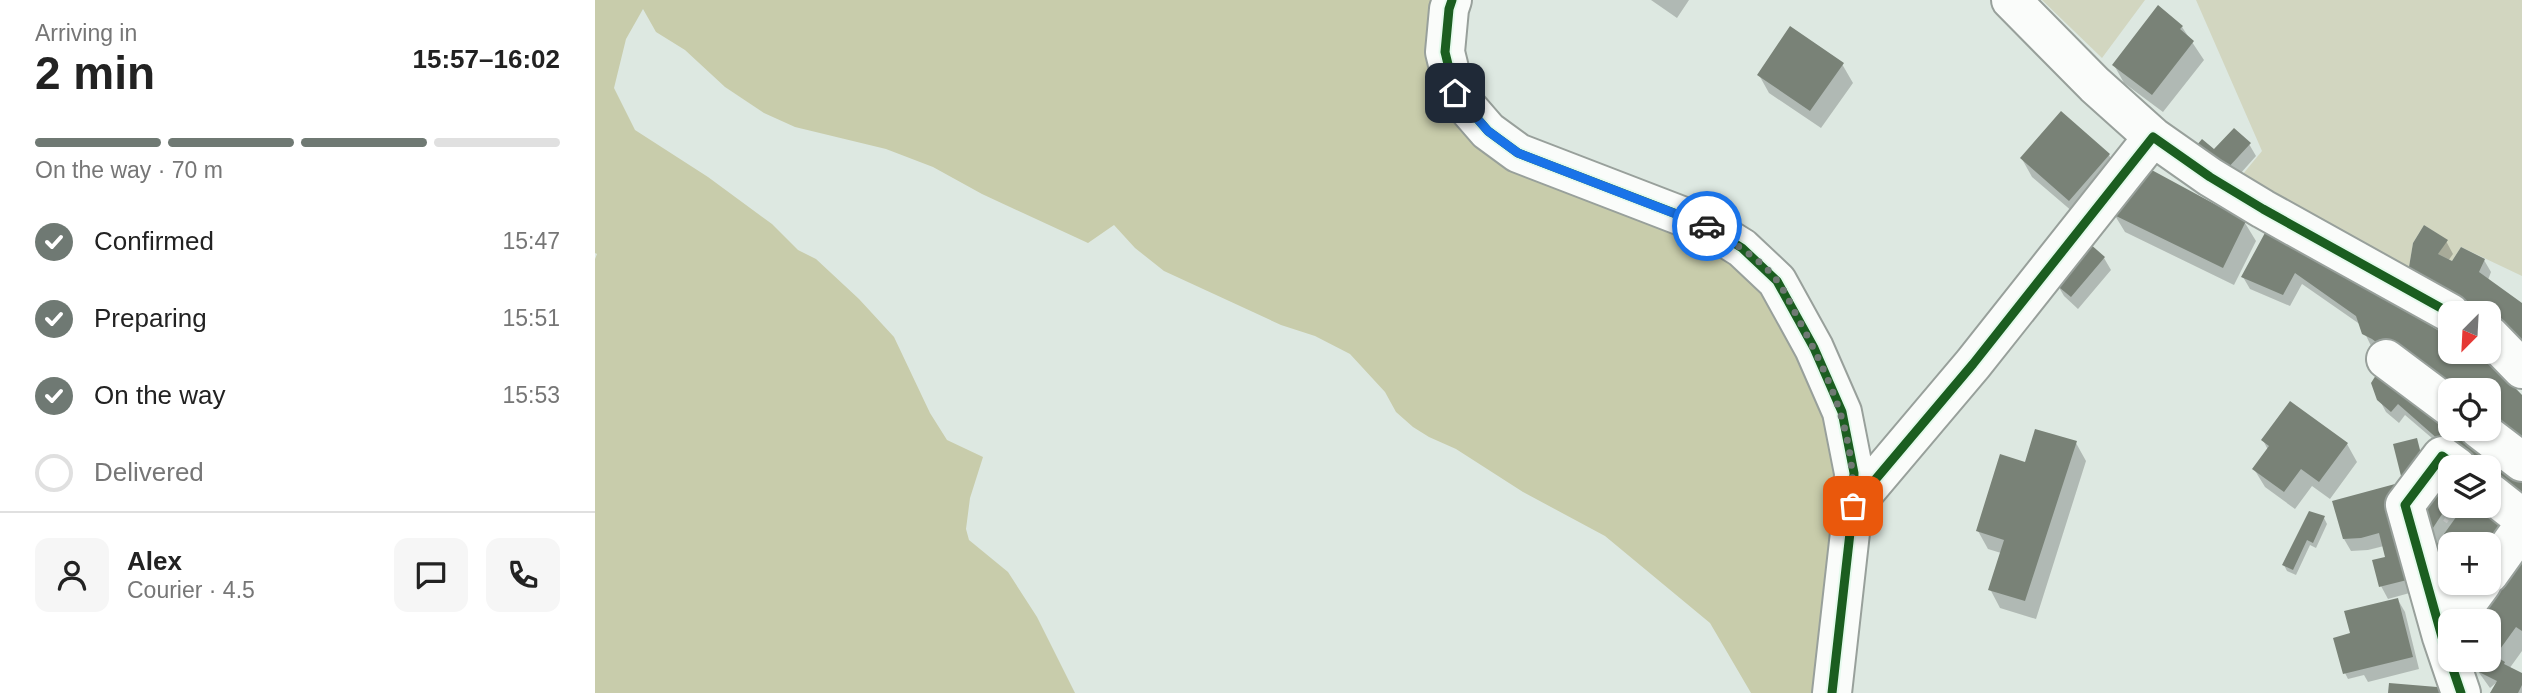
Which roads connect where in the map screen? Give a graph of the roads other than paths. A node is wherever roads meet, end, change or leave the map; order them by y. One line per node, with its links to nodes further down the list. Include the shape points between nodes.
1 (1452, 0): 13 (street, via 1445,52 1455,93 1488,131 1518,153 1705,225 1742,248 1777,281 1842,412 1854,473)
2 (2011, 0): 3 (street)
3 (2153, 138): 4 (street, via 2263,209); 13 (street)
4 (2438, 306)
5 (2501, 347): 7 (street)
6 (2386, 359): 8 (street)
7 (2522, 369)
8 (2438, 398)
9 (2495, 441): 10 (street)
10 (2522, 462)
11 (2438, 473): 17 (street, via 2405,505)
12 (2501, 501): 14 (street)
13 (1853, 506): 19 (street)
14 (2522, 518)
15 (2522, 528): 16 (street)
16 (2501, 557)
17 (2442, 609)
18 (2457, 672): 20 (street)
19 (1832, 693)
20 (2461, 693)

